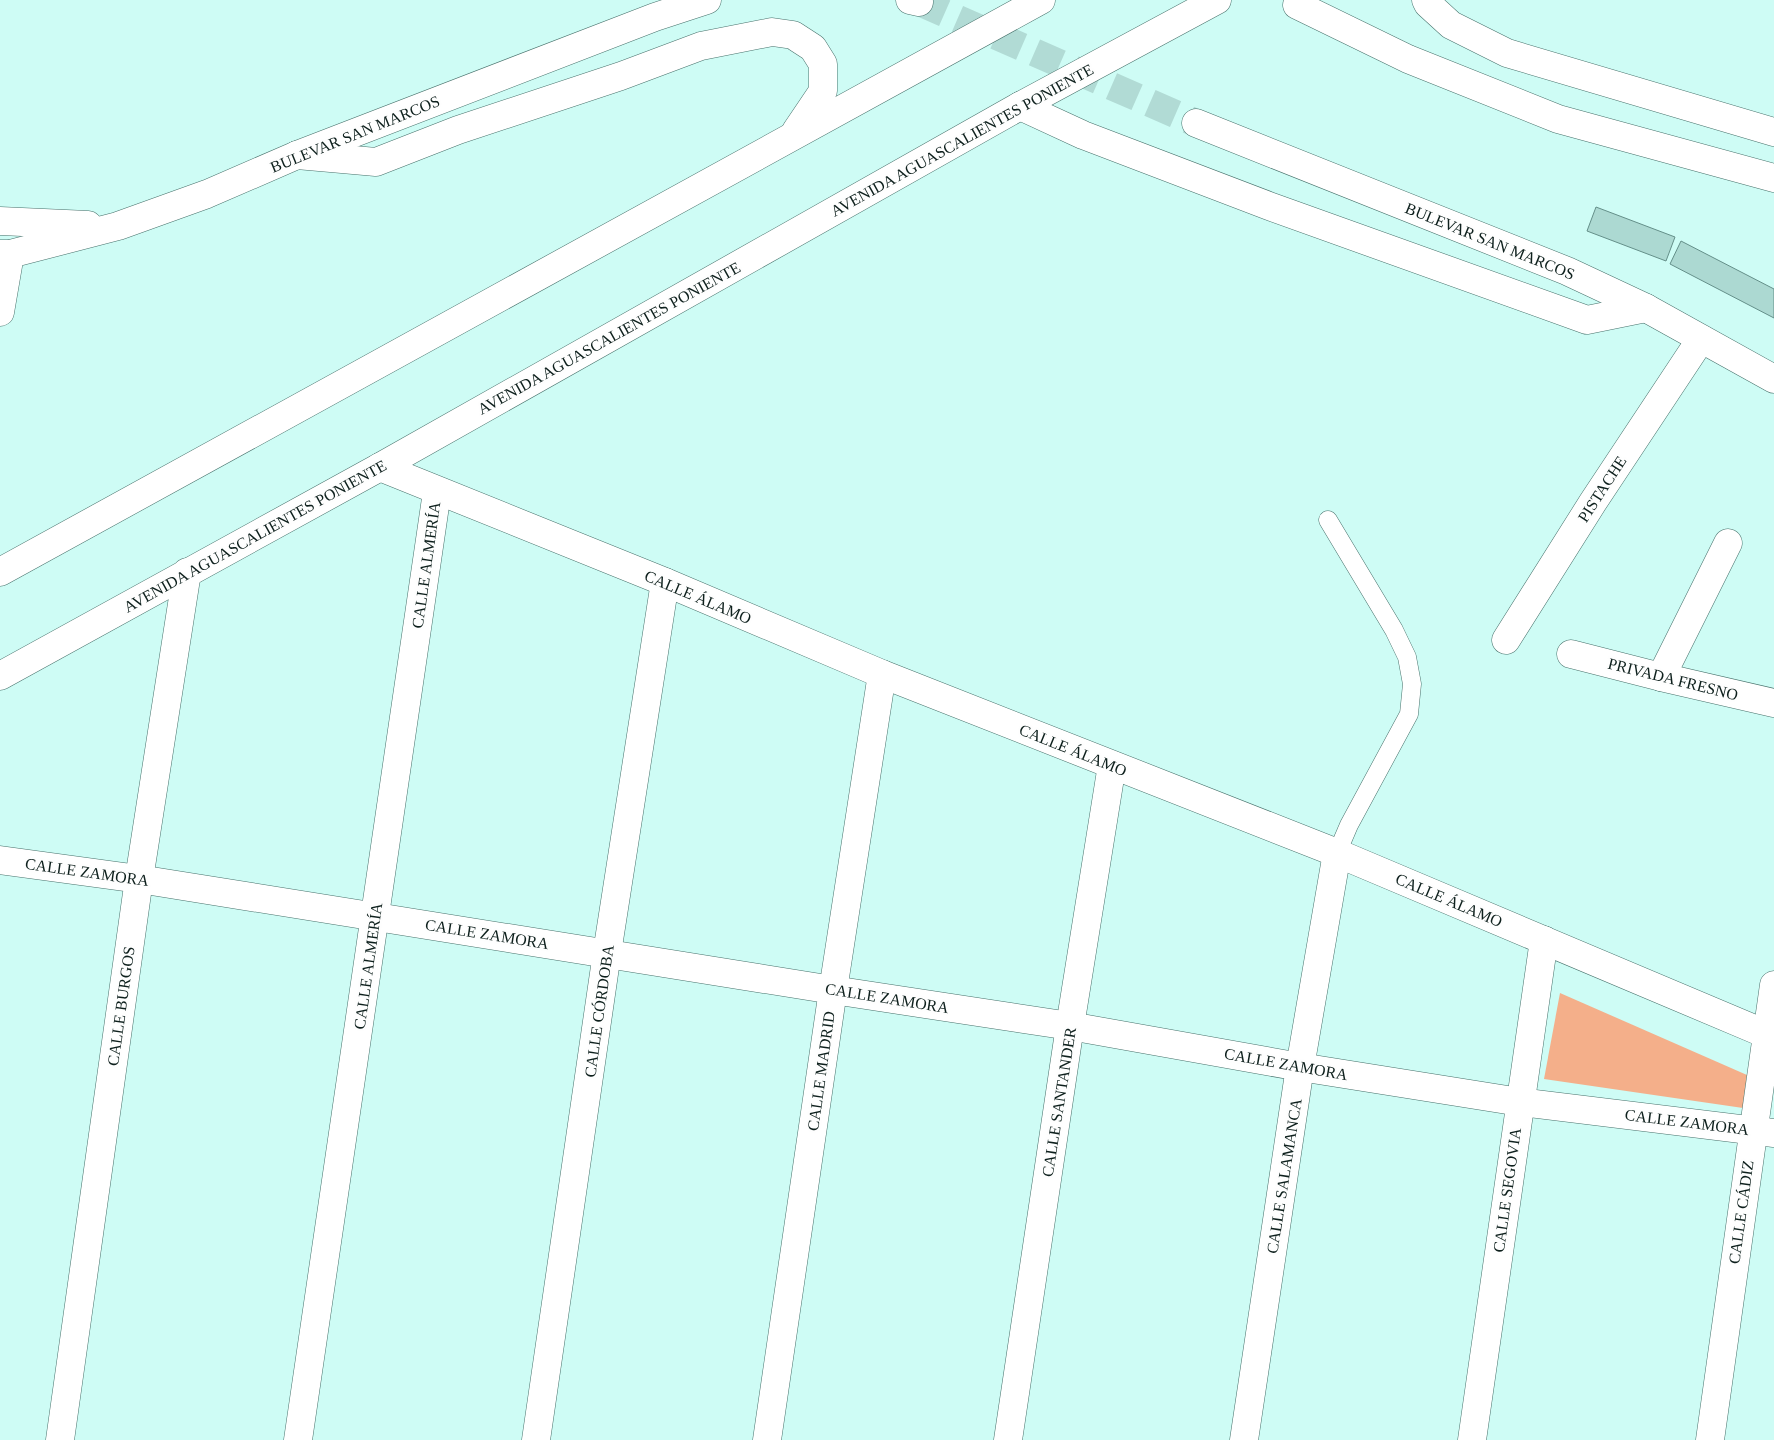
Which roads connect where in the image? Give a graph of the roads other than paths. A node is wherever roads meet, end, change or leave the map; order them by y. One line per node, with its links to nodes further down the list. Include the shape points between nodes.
1 (707, 0): 10 (street, BULEVAR SAN MARCOS, via 646,20)
2 (1041, 0): 9 (street)
3 (1216, 0): 6 (street, AVENIDA AGUASCALIENTES PONIENTE)
4 (1426, 0): 8 (street, via 1451,25 1507,54)
5 (1297, 5): 11 (street, via 1408,59 1558,119)
6 (1020, 106): 15 (street, via 1083,135 1260,202 1587,320); 19 (street, AVENIDA AGUASCALIENTES PONIENTE)
7 (1196, 123): 15 (street, BULEVAR SAN MARCOS, via 1567,271)
8 (1774, 132)
9 (793, 135): 10 (street, via 823,90 823,64 813,48 793,35 772,32 701,46 458,130 376,162); 23 (street)
10 (297, 156): 13 (street, BULEVAR SAN MARCOS, via 207,194)
11 (1774, 178)
12 (0, 221): 13 (street)
13 (118, 226): 14 (street, BULEVAR SAN MARCOS)
14 (5, 254): 16 (street)
15 (1646, 308): 17 (street, BULEVAR SAN MARCOS)
16 (0, 312)
17 (1701, 339): 18 (street, BULEVAR SAN MARCOS); 26 (street, PISTACHE)
18 (1774, 379)
19 (380, 467): 20 (street, CALLE ÁLAMO); 24 (street, AVENIDA AGUASCALIENTES PONIENTE)
20 (437, 492): 25 (street, CALLE ÁLAMO); 36 (street, CALLE ALMERÍA)
21 (1328, 520): 33 (lane, via 1394,630 1407,657 1412,684 1409,714)
22 (1728, 543): 30 (street)
23 (0, 572)
24 (187, 572): 29 (street, AVENIDA AGUASCALIENTES PONIENTE); 35 (street, CALLE BURGOS)
25 (665, 582): 28 (street, CALLE ÁLAMO); 38 (street, CALLE CÓRDOBA)
26 (1506, 640)
27 (1571, 654): 30 (street, PRIVADA FRESNO)
28 (882, 674): 32 (street, CALLE ÁLAMO); 40 (street, CALLE MADRID)
29 (0, 676)
30 (1661, 677): 31 (street, PRIVADA FRESNO)
31 (1774, 703)
32 (1112, 765): 33 (street, CALLE ÁLAMO); 41 (street, CALLE SANTANDER)
33 (1336, 853): 37 (street, CALLE ÁLAMO); 43 (street, CALLE SALAMANCA)
34 (0, 860): 35 (street, CALLE ZAMORA)
35 (139, 879): 36 (street, CALLE ZAMORA); 46 (street, CALLE BURGOS)
36 (375, 916): 38 (street, CALLE ZAMORA); 47 (street, CALLE ALMERÍA)
37 (1544, 940): 42 (street, CALLE ÁLAMO); 44 (street, CALLE SEGOVIA)
38 (607, 953): 40 (street, CALLE ZAMORA); 48 (street, CALLE CÓRDOBA)
39 (1774, 985): 42 (street, CALLE CÁDIZ)
40 (833, 990): 41 (street, CALLE ZAMORA); 49 (street, CALLE MADRID)
41 (1070, 1026): 43 (street, CALLE ZAMORA); 50 (street, CALLE SANTANDER)
42 (1770, 1035): 45 (street, CALLE CÁDIZ)
43 (1300, 1067): 44 (street, CALLE ZAMORA); 51 (street, CALLE SALAMANCA)
44 (1520, 1102): 45 (street, CALLE ZAMORA); 52 (street, CALLE SEGOVIA)
45 (1763, 1131): 53 (street, CALLE CÁDIZ)
46 (60, 1440)
47 (298, 1440)
48 (536, 1440)
49 (767, 1440)
50 (1008, 1440)
51 (1244, 1440)
52 (1472, 1440)
53 (1710, 1440)

